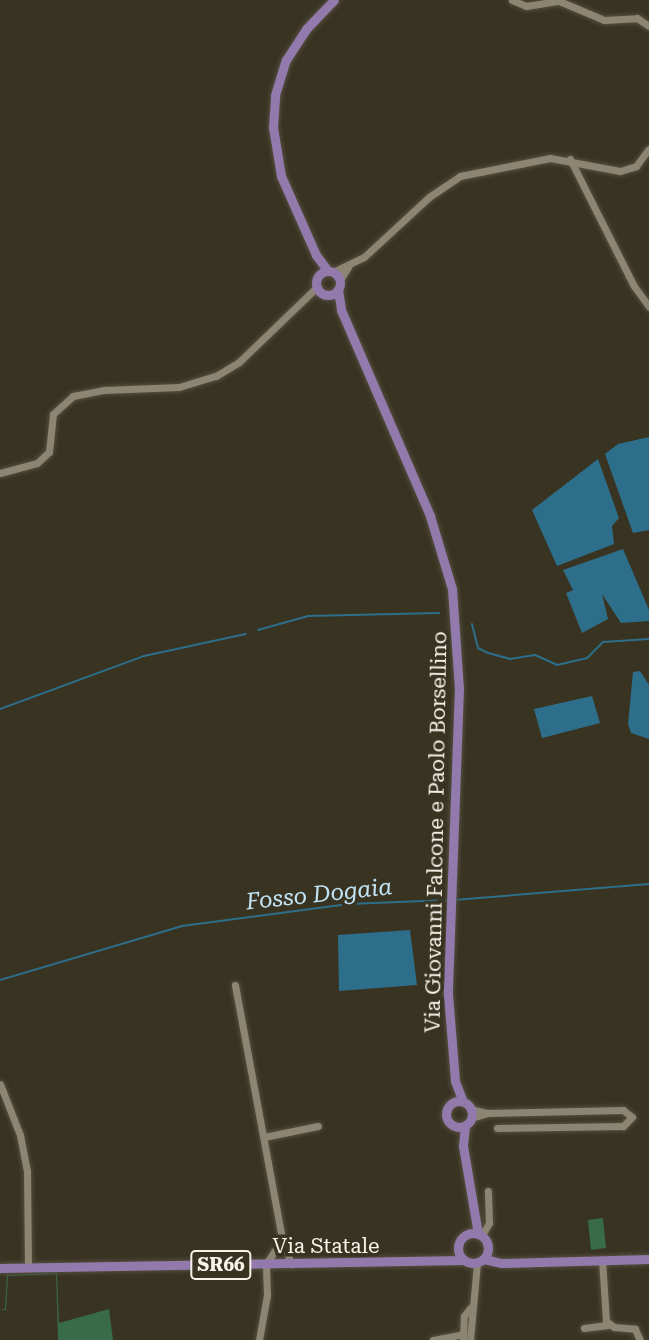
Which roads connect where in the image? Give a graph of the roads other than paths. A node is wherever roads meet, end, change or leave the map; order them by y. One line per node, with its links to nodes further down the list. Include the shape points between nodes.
1 (334, 0): 6 (main road, via 306,29 286,60 273,111 281,176)
2 (512, 0): 3 (street, via 526,6 559,1 604,20 637,18)
3 (649, 26)
4 (649, 149): 5 (street, via 636,166 620,171)
5 (570, 159): 7 (street, via 550,158 460,176); 12 (street)
6 (316, 255): 8 (main road); 9 (main road)
7 (348, 267): 8 (street); 10 (street)
8 (331, 271): 9 (main road); 10 (main road)
9 (318, 276): 11 (main road)
10 (339, 285): 11 (main road); 13 (main road, Via Giovanni Falcone e Paolo Borsellino)
11 (322, 292): 13 (main road, Via Giovanni Falcone e Paolo Borsellino); 14 (street, via 309,297 239,362 216,376 179,387 73,396 54,414 49,452 37,463)
12 (649, 307)
13 (341, 310): 16 (main road, Via Giovanni Falcone e Paolo Borsellino, via 430,516 452,589 459,688 449,994)
14 (0, 473)
15 (235, 985): 25 (street)
16 (455, 1081): 18 (main road, Via Giovanni Falcone e Paolo Borsellino); 20 (main road, Via Giovanni Falcone e Paolo Borsellino)
17 (0, 1084): 42 (street, via 20,1135 27,1171)
18 (451, 1104): 20 (main road); 22 (main road, Via Giovanni Falcone e Paolo Borsellino, via 446,1115)
19 (548, 1112): 20 (street); 24 (street); 24 (street, via 624,1110 632,1117 623,1126)
20 (467, 1114): 22 (main road); 26 (main road, Via Giovanni Falcone e Paolo Borsellino)
21 (318, 1126): 25 (street)
22 (454, 1126): 26 (main road, Via Giovanni Falcone e Paolo Borsellino)
23 (497, 1128): 24 (street)
24 (548, 1129)
25 (264, 1136): 31 (street)
26 (463, 1146): 28 (main road, Via Giovanni Falcone e Paolo Borsellino)
27 (488, 1191): 30 (street, via 489,1223)
28 (472, 1215): 29 (main road, Via Giovanni Falcone e Paolo Borsellino); 30 (main road, Via Giovanni Falcone e Paolo Borsellino)
29 (467, 1234): 30 (main road); 33 (main road, Via Giovanni Falcone e Paolo Borsellino)
30 (480, 1234): 34 (main road, Via Giovanni Falcone e Paolo Borsellino)
31 (282, 1239): 32 (street); 40 (street)
32 (277, 1247): 39 (street); 40 (street)
33 (458, 1248): 37 (main road); 38 (main road)
34 (483, 1258): 36 (main road, SR66, via 511,1262); 37 (main road, SR66); 43 (street)
35 (649, 1259): 36 (main road, SR66)
36 (602, 1260): 44 (street)
37 (465, 1261): 38 (main road, Via Statale / SR66); 43 (street)
38 (442, 1263): 40 (main road, Via Statale / SR66)
39 (266, 1264): 40 (main road, Via Statale / SR66); 42 (main road, Via Statale / SR66); 47 (street, via 267,1295)
40 (286, 1264)
41 (0, 1268): 42 (main road, Via Statale / SR66)
42 (28, 1268)
43 (472, 1283): 46 (street)
44 (610, 1325): 45 (street); 49 (street, via 634,1328)
45 (584, 1328)
46 (465, 1338): 48 (street)
47 (259, 1340)
48 (433, 1340)
49 (640, 1340)

